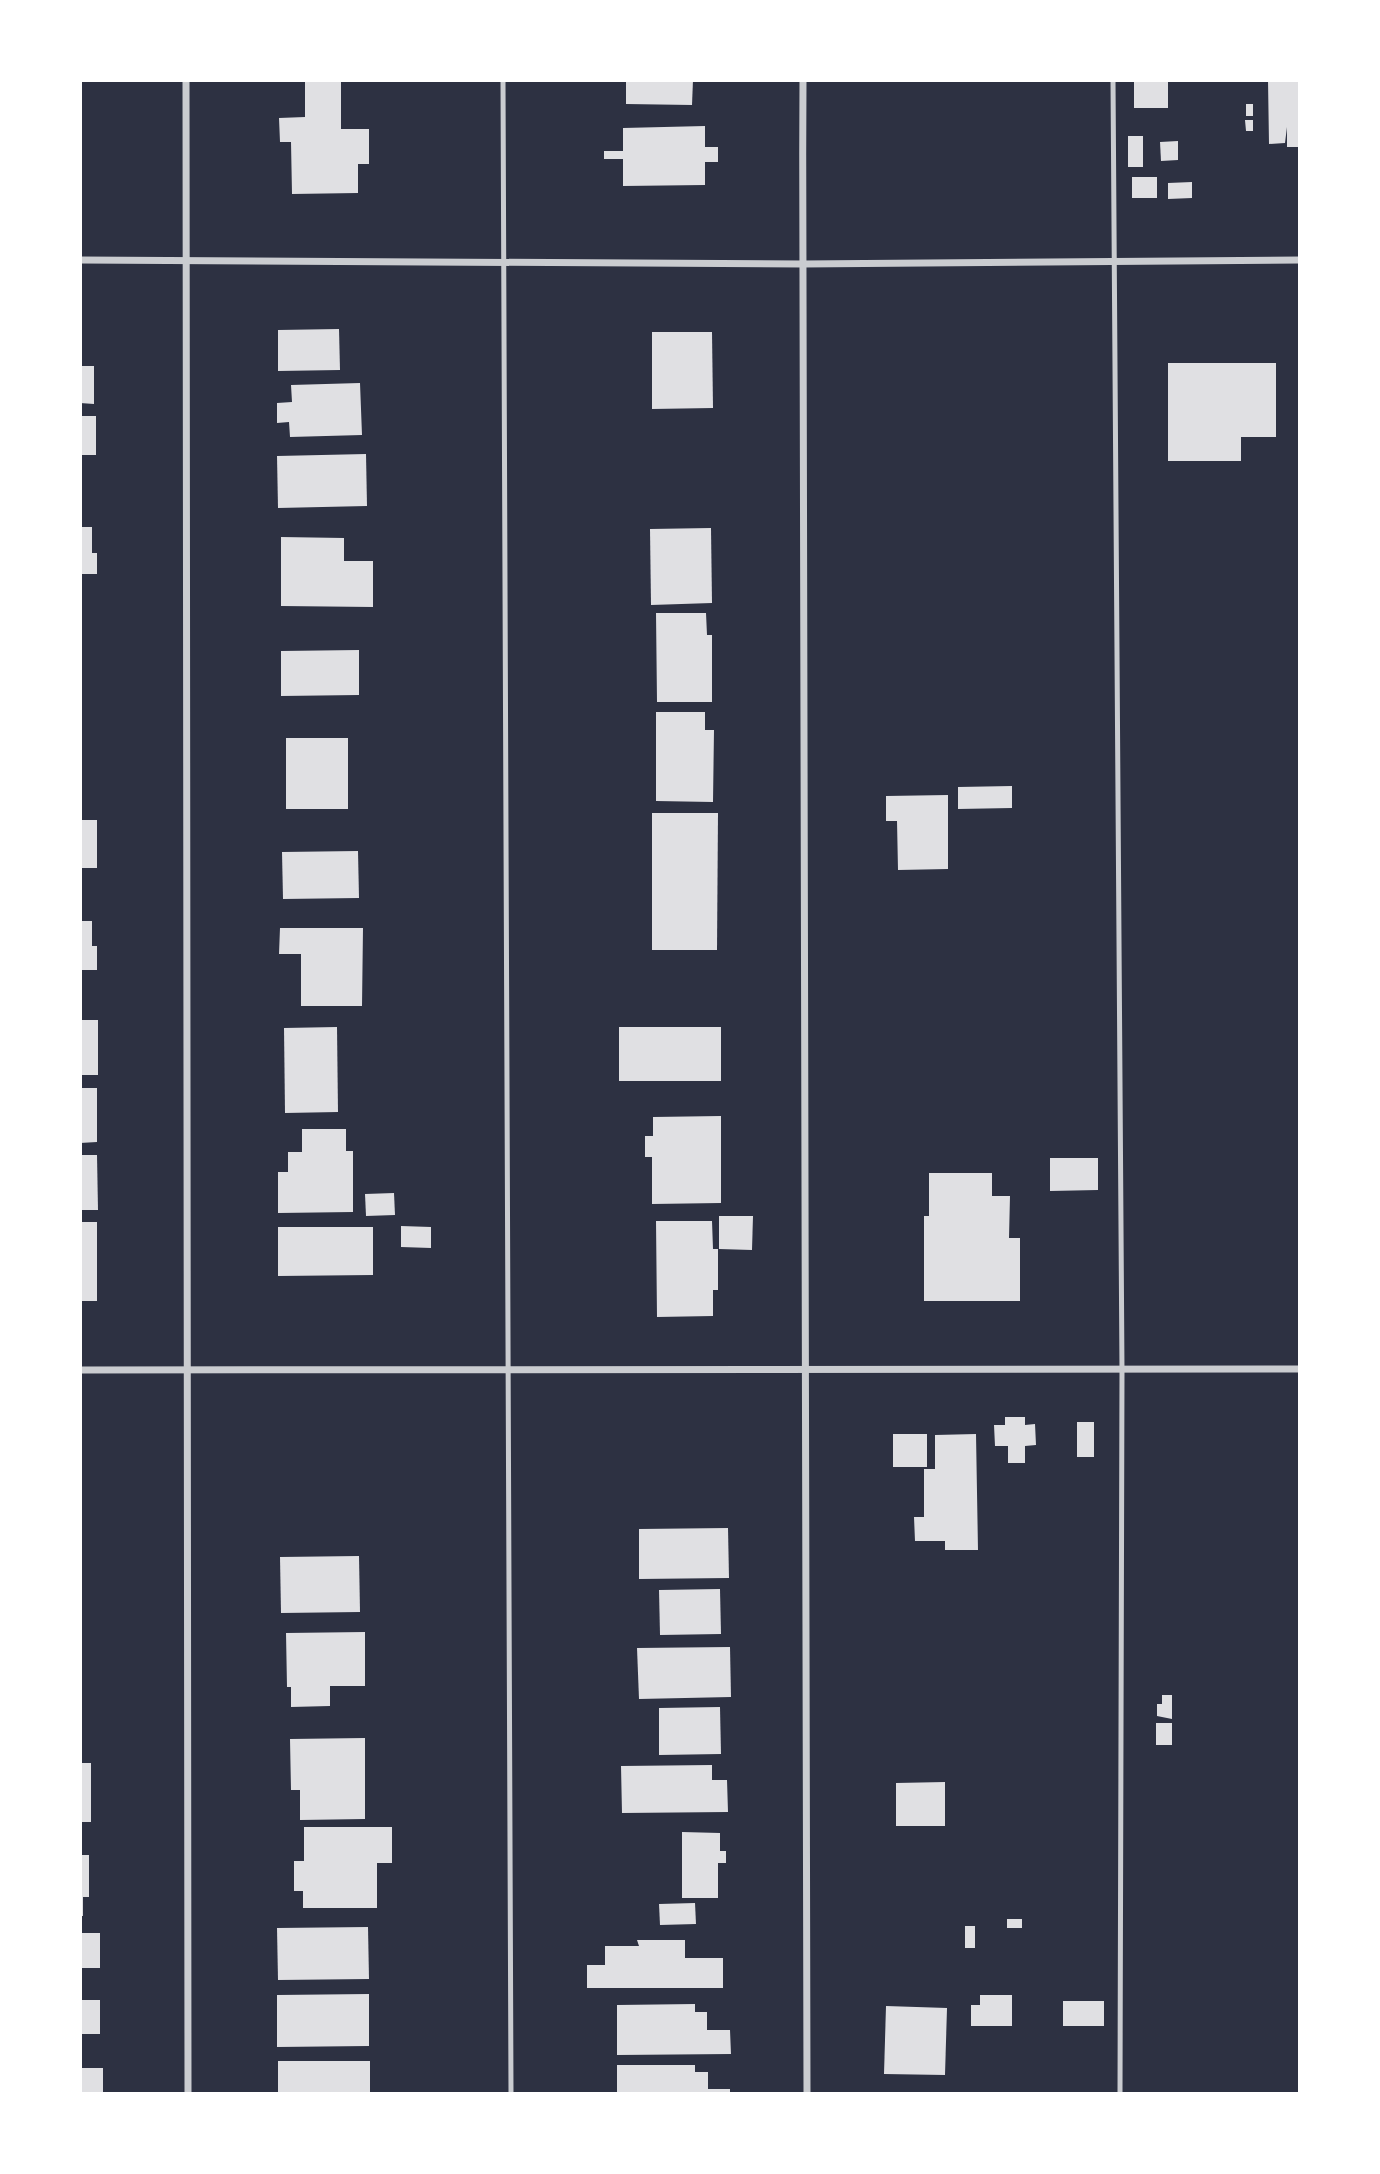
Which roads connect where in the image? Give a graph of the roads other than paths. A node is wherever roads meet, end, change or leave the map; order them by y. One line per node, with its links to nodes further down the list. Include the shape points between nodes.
1 (186, 80): 7 (street)
2 (503, 80): 8 (lane)
3 (803, 80): 10 (street)
4 (1113, 80): 9 (lane)
5 (80, 260): 7 (street)
6 (1300, 260): 9 (street)
7 (186, 261): 8 (street); 13 (street)
8 (503, 262): 10 (street); 14 (lane)
9 (1113, 262): 10 (street); 16 (lane)
10 (803, 264): 15 (street)
11 (1300, 1369): 16 (street)
12 (80, 1370): 13 (street)
13 (188, 1370): 14 (street); 17 (street)
14 (509, 1370): 15 (street); 18 (lane)
15 (807, 1370): 16 (street); 19 (street)
16 (1122, 1370): 20 (lane)
17 (188, 2094)
18 (511, 2094)
19 (807, 2094)
20 (1120, 2094)

